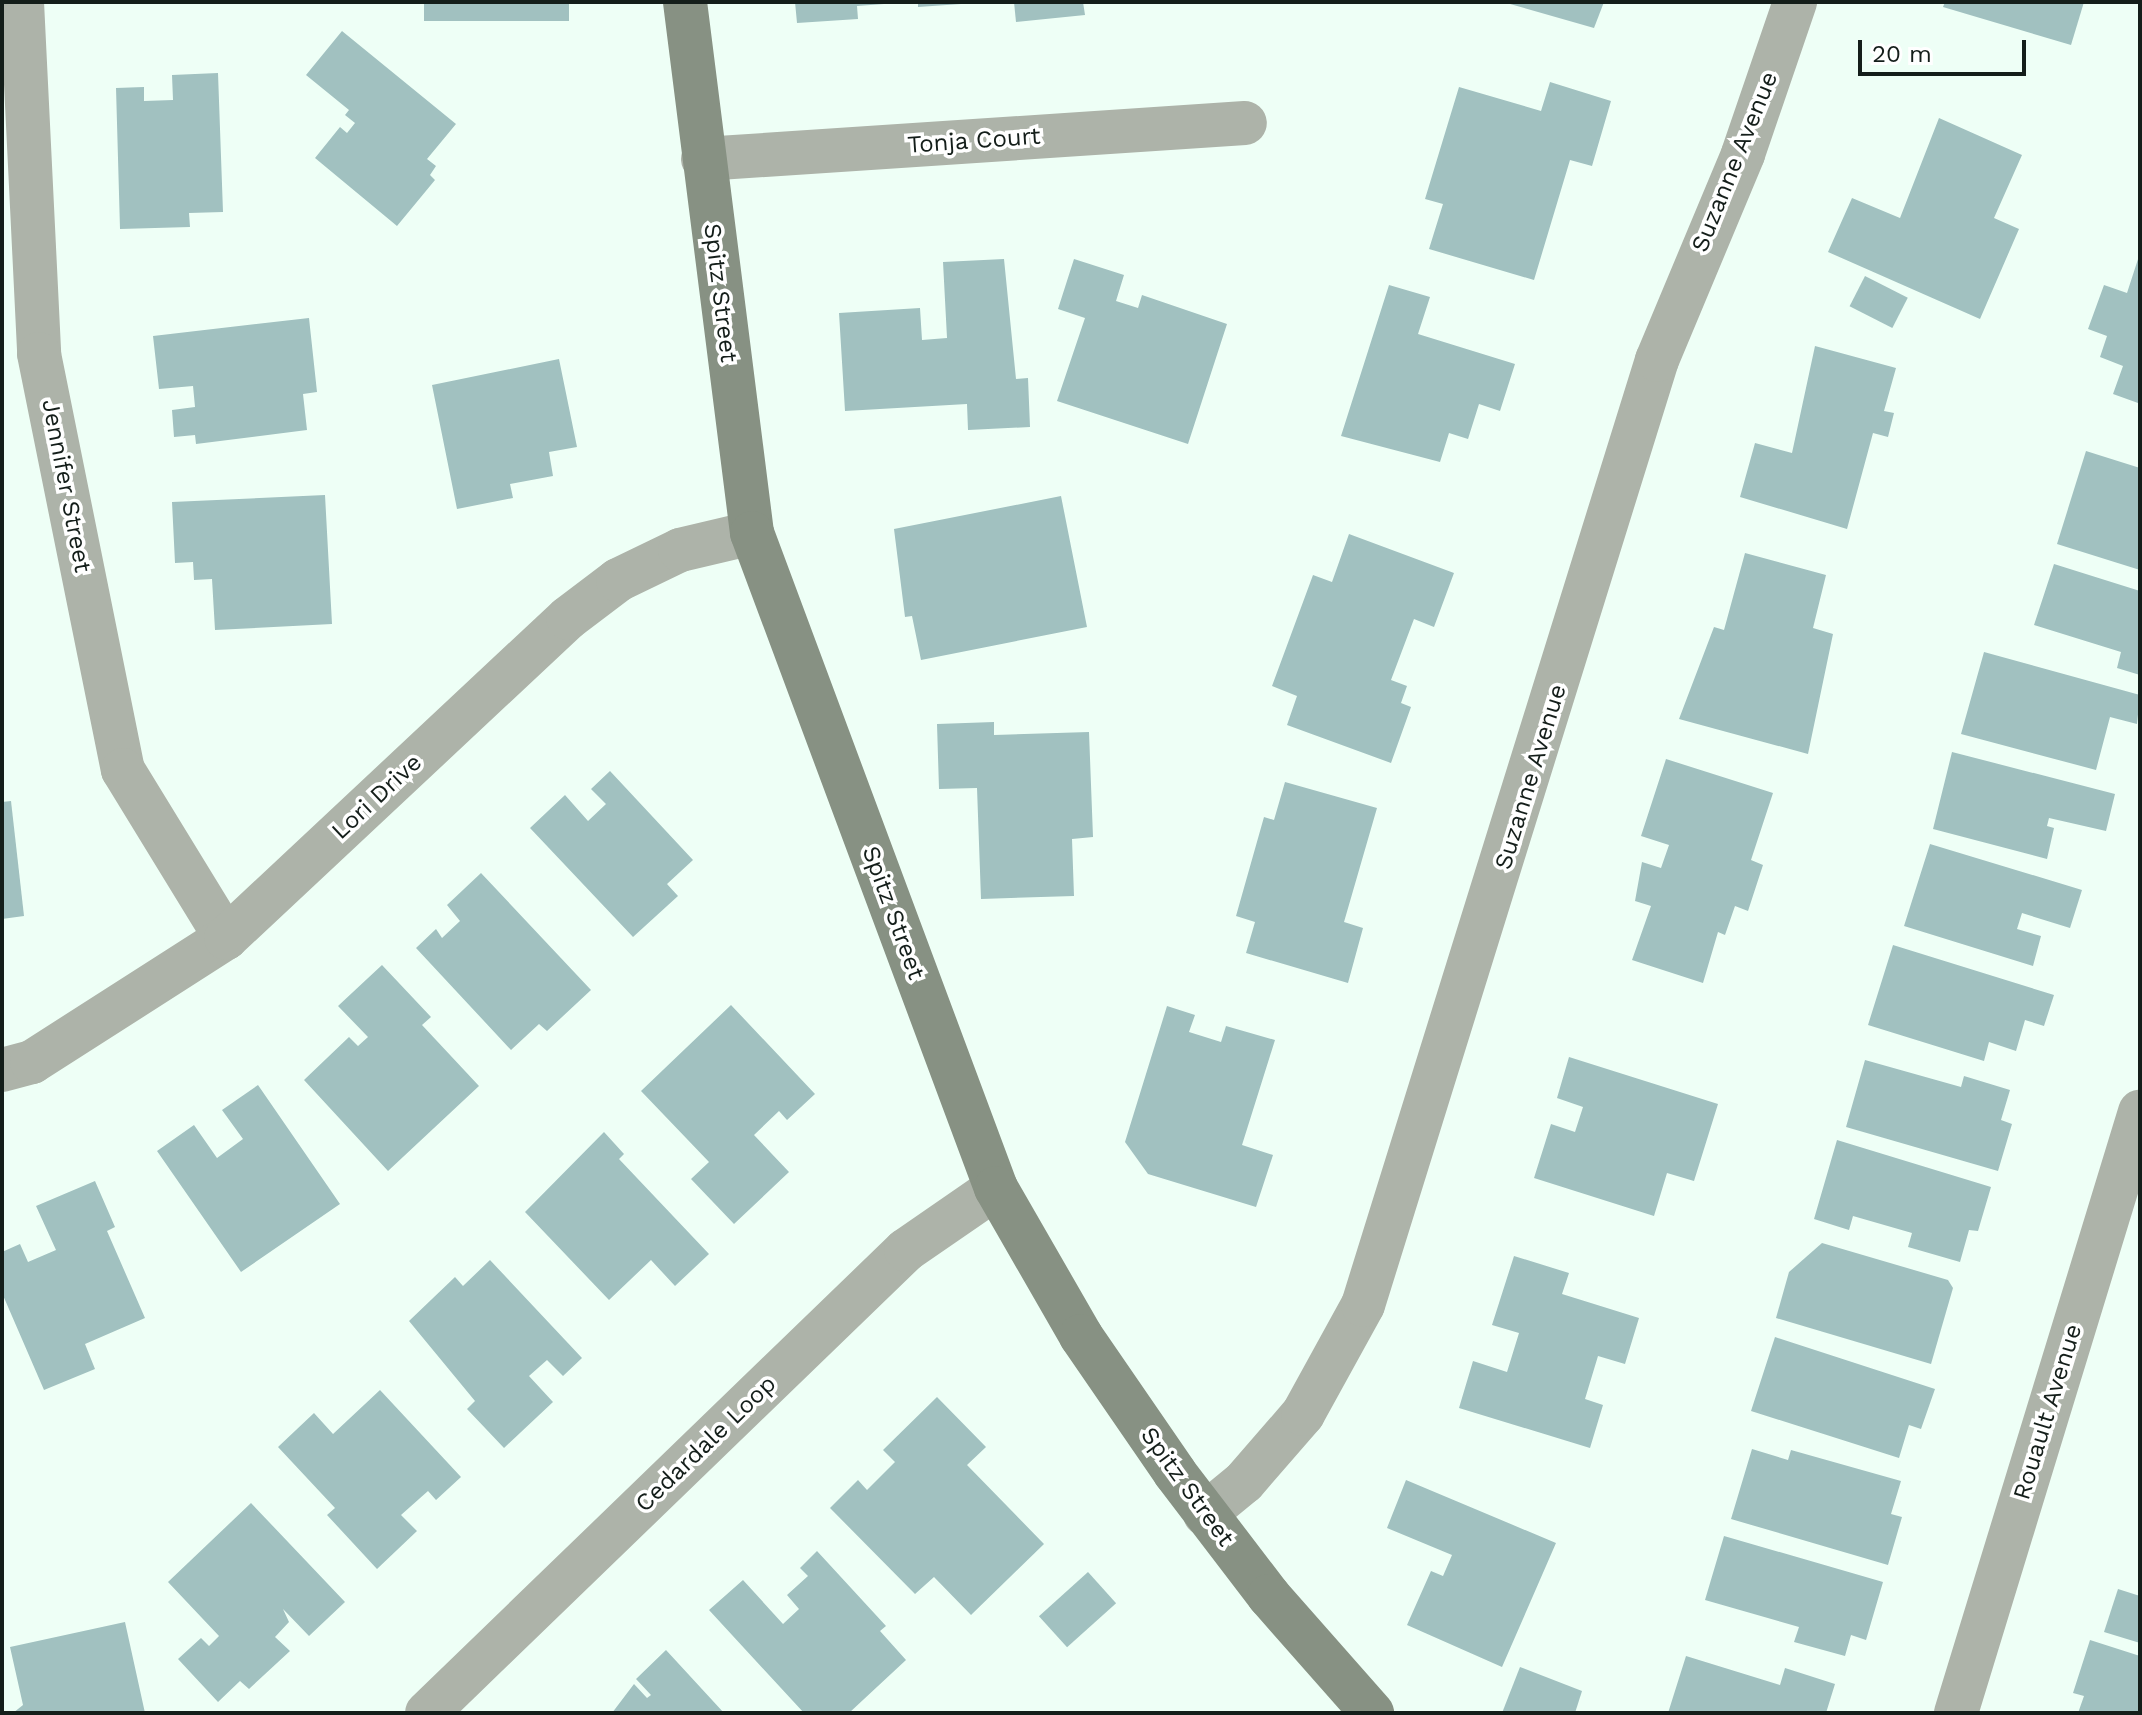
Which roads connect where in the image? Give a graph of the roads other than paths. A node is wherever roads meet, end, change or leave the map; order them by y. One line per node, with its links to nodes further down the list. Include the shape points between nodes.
1 (22, 2): 7 (street, Jennifer Street, via 39,354 123,770)
2 (685, 2): 5 (street, Spitz Street)
3 (1795, 2): 11 (street, Suzanne Avenue, via 1743,154 1657,360 1363,1305 1303,1414 1244,1482)
4 (1245, 123): 5 (street, Tonja Court)
5 (703, 159): 6 (street, Spitz Street)
6 (752, 533): 7 (street, Lori Drive, via 680,550 593,598); 10 (street, Spitz Street)
7 (226, 938): 8 (street, Lori Drive, via 32,1062)
8 (2, 1070)
9 (2140, 1112): 14 (street, Rouault Avenue)
10 (996, 1188): 11 (street, Spitz Street, via 1081,1336); 12 (street, Cedardale Loop, via 906,1250)
11 (1205, 1514): 13 (street, Spitz Street)
12 (427, 1713)
13 (1372, 1713)
14 (1956, 1713)

